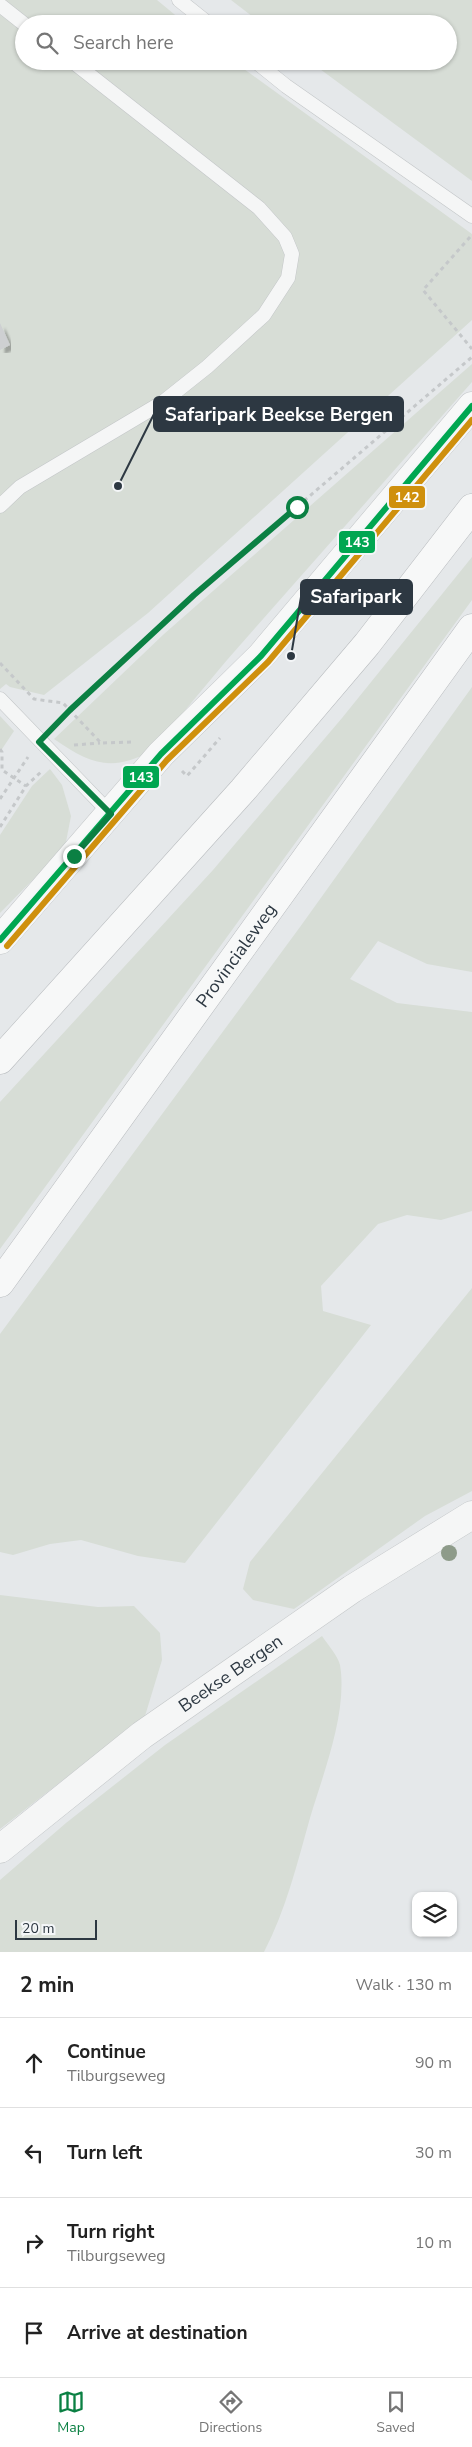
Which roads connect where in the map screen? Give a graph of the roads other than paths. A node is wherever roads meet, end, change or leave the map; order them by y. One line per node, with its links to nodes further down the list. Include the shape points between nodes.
1 (179, 0): 3 (lane)
2 (0, 6): 4 (lane)
3 (197, 15)
4 (15, 17)
5 (83, 70): 9 (lane, via 259,208 285,237 292,254 288,278 264,315 163,402 20,487)
6 (266, 70): 7 (lane)
7 (472, 216)
8 (472, 406): 13 (main road, via 260,656 162,754)
9 (0, 506)
10 (472, 508): 15 (main road, via 367,644 243,790)
11 (472, 628): 16 (main road, Provincialeweg)
12 (0, 699): 13 (lane)
13 (111, 814): 14 (main road)
14 (0, 940)
15 (0, 1060)
16 (0, 1283)
17 (472, 1515): 18 (street, Beekse Bergen, via 352,1589 142,1735)
18 (0, 1849)

